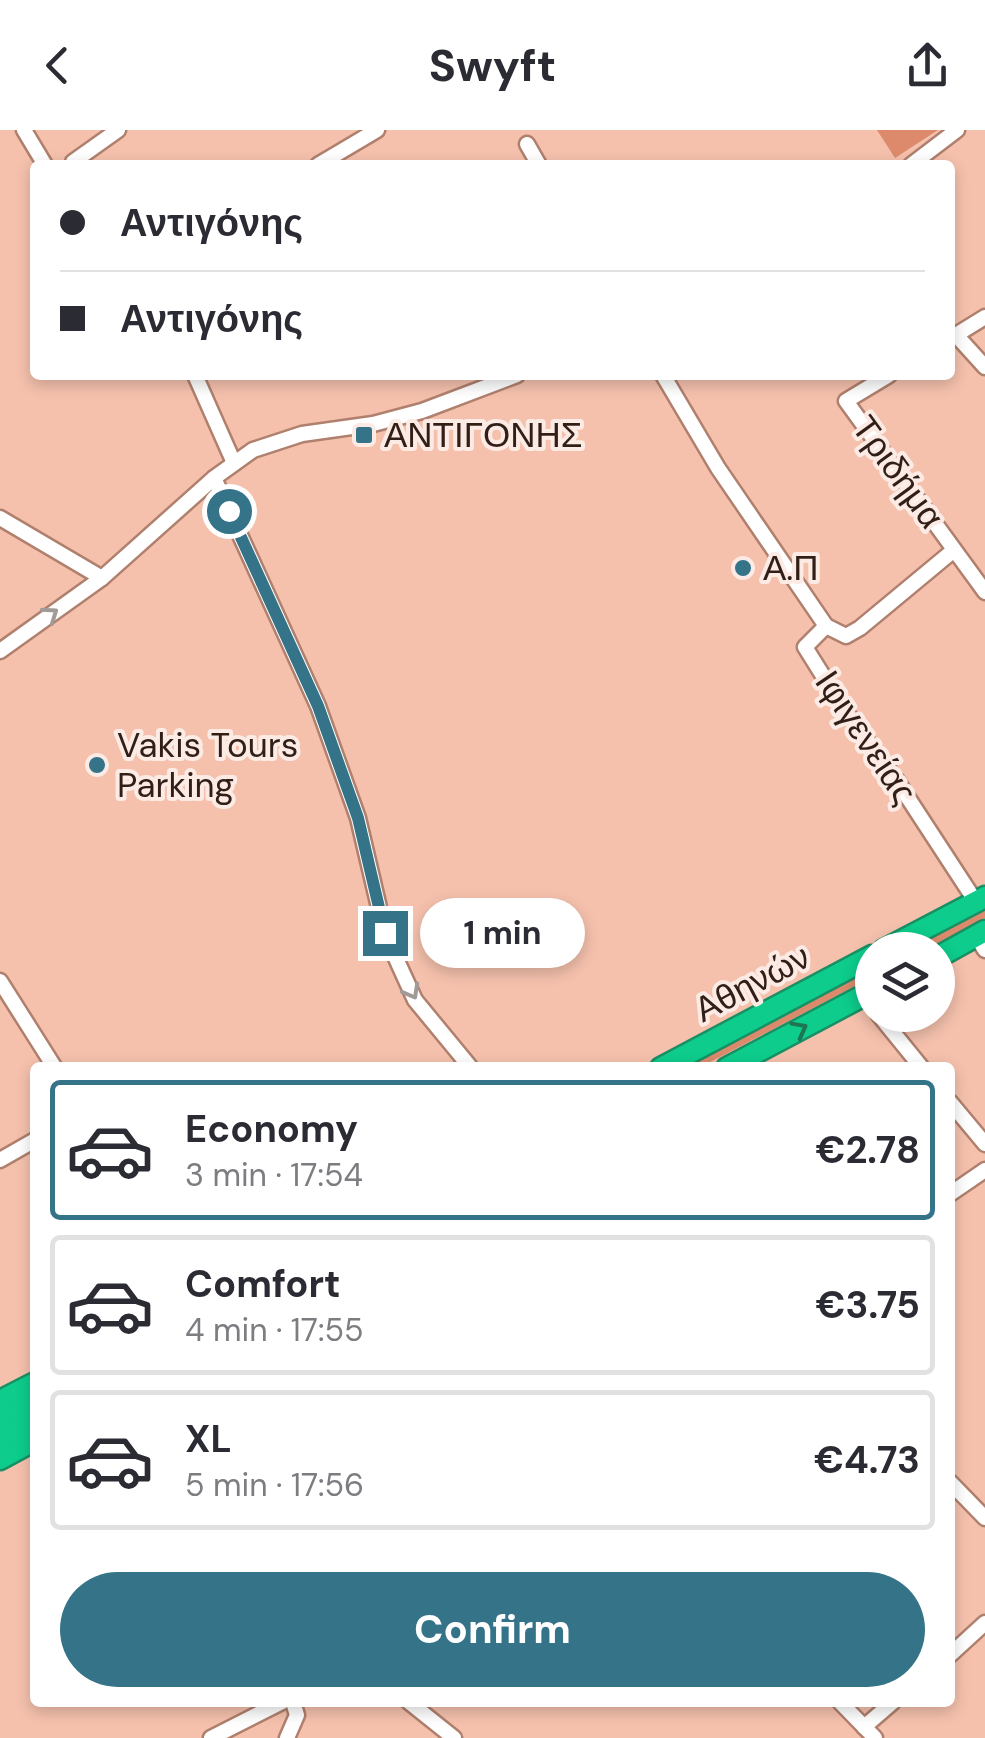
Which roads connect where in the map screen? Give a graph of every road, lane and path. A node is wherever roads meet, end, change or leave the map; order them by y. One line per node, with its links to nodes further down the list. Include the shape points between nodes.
1 (24, 130): 6 (street)
2 (118, 130): 7 (street)
3 (378, 130): 8 (street)
4 (957, 130): 10 (street)
5 (527, 144): 9 (street)
6 (42, 160)
7 (77, 160)
8 (327, 160)
9 (536, 160)
10 (917, 160)
11 (985, 317): 12 (street)
12 (955, 336)
13 (955, 339): 14 (street)
14 (985, 367)
15 (197, 380): 19 (street)
16 (504, 380): 19 (street, via 422,411 302,434)
17 (666, 380): 25 (street, Ιφιγενείας)
18 (880, 380): 22 (street, Τριδήμα, via 846,400)
19 (234, 462): 20 (street)
20 (214, 478): 23 (street); 36 (street, one-way to 36, via 318,706 399,966 415,1000)
21 (0, 518): 23 (street)
22 (954, 550): 24 (street, Τριδήμα); 25 (street, via 860,628 846,636)
23 (102, 578): 26 (street, one-way to 23)
24 (985, 592)
25 (826, 626): 27 (street, Ιφιγενείας, via 805,647)
26 (0, 651)
27 (980, 899): 28 (highway)
28 (918, 932)
29 (982, 939): 30 (highway)
30 (955, 949)
31 (855, 965): 37 (highway, Αθηνών)
32 (0, 981): 35 (street)
33 (855, 1005): 38 (highway, Αθηνών, one-way to 33)
34 (893, 1032): 39 (street)
35 (50, 1062)
36 (466, 1062)
37 (672, 1062)
38 (738, 1062)
39 (917, 1062)
40 (955, 1108): 42 (street)
41 (30, 1143): 43 (street)
42 (985, 1144)
43 (0, 1160)
44 (985, 1170): 45 (street)
45 (955, 1191)
46 (30, 1386): 47 (highway)
47 (0, 1401)
48 (30, 1404): 49 (highway)
49 (0, 1420)
50 (30, 1425): 51 (highway)
51 (0, 1441)
52 (30, 1443): 53 (highway)
53 (0, 1458)
54 (955, 1487): 55 (street)
55 (985, 1518)
56 (985, 1623): 57 (street)
57 (955, 1650)
58 (272, 1707): 64 (street)
59 (295, 1707): 65 (street)
60 (415, 1707): 66 (street)
61 (845, 1707): 63 (street)
62 (890, 1707): 63 (street)
63 (870, 1732)
64 (211, 1738)
65 (287, 1738)
66 (454, 1738)

